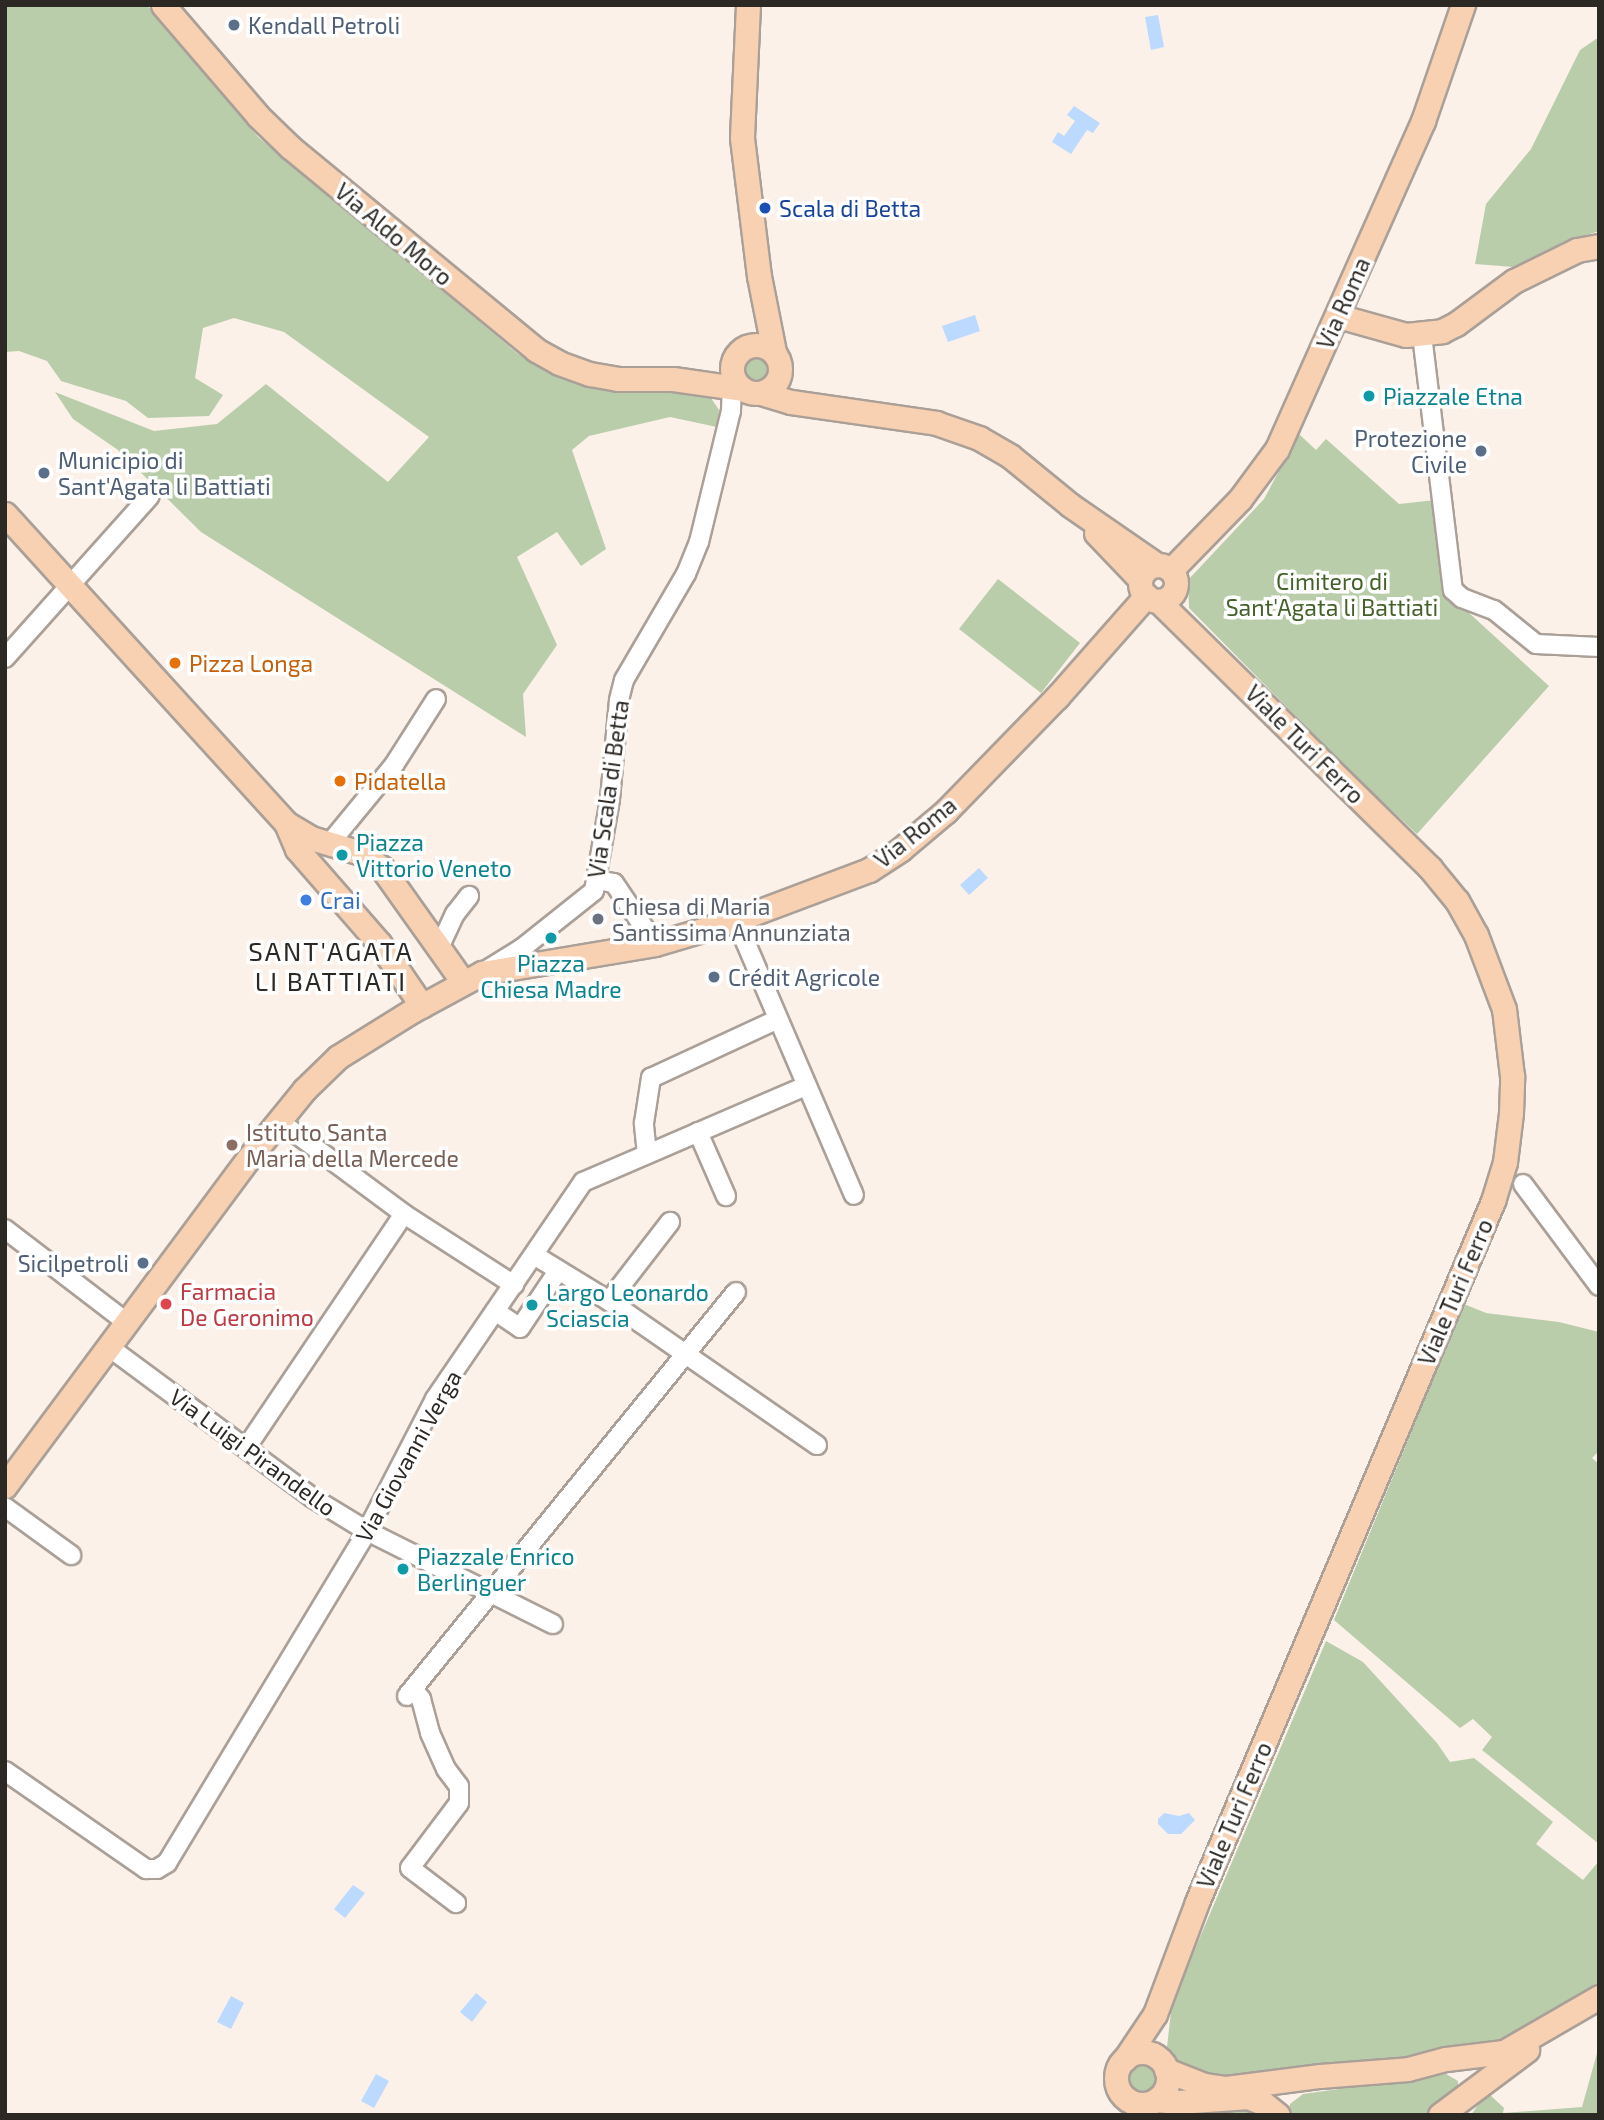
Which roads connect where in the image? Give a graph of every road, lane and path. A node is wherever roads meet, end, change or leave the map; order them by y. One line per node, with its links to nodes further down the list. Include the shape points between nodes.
1 (163, 5): 10 (main road, Via Aldo Moro, via 290,147 536,349 590,374)
2 (748, 5): 5 (main road, via 741,117)
3 (1463, 5): 6 (main road, Via Roma, via 1423,121)
4 (1599, 246): 7 (main road, via 1577,250 1514,281 1456,324)
5 (759, 276): 8 (main road); 9 (main road)
6 (1338, 316): 7 (main road); 16 (main road, Via Roma, via 1263,470)
7 (1422, 335): 18 (street, via 1453,590 1494,610 1536,644)
8 (777, 362): 9 (main road, via 774,385); 9 (main road, via 760,345); 12 (main road, via 801,395)
9 (741, 375): 10 (main road); 11 (main road); 12 (main road, Viale Turi Ferro, via 790,402); 13 (street, Via Scala di Betta)
10 (673, 379): 11 (main road)
11 (700, 383): 13 (street)
12 (817, 404): 16 (main road, Viale Turi Ferro, via 936,423 979,439 1010,456)
13 (731, 411): 24 (street, Via Scala di Betta, via 699,542 686,574 624,680)
14 (150, 496): 17 (street)
15 (5, 514): 17 (main road)
16 (1158, 583): 26 (main road, Via Roma, via 946,811 901,849 841,883); 63 (main road, Viale Turi Ferro, via 1197,638 1430,868 1457,901 1476,935 1504,1009 1511,1113 1505,1162 1493,1202 1208,1877)
17 (68, 584): 19 (street); 21 (main road)
18 (1599, 647)
19 (5, 658)
20 (436, 699): 22 (street, via 394,765)
21 (286, 823): 22 (main road, via 311,838); 23 (main road)
22 (327, 841): 23 (main road); 28 (main road, via 362,853 382,868)
23 (304, 859): 30 (main road, via 379,943)
24 (596, 886): 27 (street, via 614,883); 29 (street, via 521,949)
25 (469, 896): 28 (street)
26 (736, 920): 27 (main road, Via Roma); 31 (street)
27 (655, 944): 29 (main road, Via Roma)
28 (439, 948): 29 (main road)
29 (471, 978): 30 (main road)
30 (422, 1006): 33 (main road, via 338,1057)
31 (778, 1019): 32 (street); 35 (street, via 651,1078 644,1123)
32 (806, 1086): 34 (street, Via Giovanni Verga); 37 (street)
33 (278, 1121): 39 (street); 49 (main road)
34 (698, 1132): 35 (street, Via Giovanni Verga); 38 (street)
35 (647, 1154): 42 (street, Via Giovanni Verga, via 583,1182)
36 (1522, 1184): 45 (street)
37 (854, 1195)
38 (726, 1196)
39 (404, 1214): 44 (street); 53 (street)
40 (670, 1222): 47 (street)
41 (5, 1229): 49 (street)
42 (534, 1255): 43 (street); 44 (street, Via Giovanni Verga)
43 (558, 1271): 47 (street); 48 (street, via 520,1328)
44 (513, 1285): 48 (street, Via Giovanni Verga)
45 (1599, 1286)
46 (736, 1292): 51 (street)
47 (609, 1301): 51 (street)
48 (495, 1311): 56 (street, Via Giovanni Verga, via 435,1399)
49 (126, 1322): 50 (main road)
50 (109, 1347): 53 (street, Via Luigi Pirandello); 54 (main road)
51 (684, 1353): 52 (street); 58 (street)
52 (817, 1445)
53 (246, 1448): 56 (street, Via Luigi Pirandello)
54 (5, 1486)
55 (5, 1507): 57 (street)
56 (367, 1531): 58 (street, Via Luigi Pirandello); 60 (street, Via Giovanni Verga, via 167,1863 146,1869)
57 (71, 1555)
58 (491, 1592): 59 (street, Via Luigi Pirandello); 61 (street, via 410,1692 421,1699 430,1733 459,1786 459,1803 410,1868)
59 (552, 1624)
60 (5, 1771)
61 (456, 1903)
62 (1599, 1998): 66 (main road, via 1504,2052); 68 (main road)
63 (1155, 2014): 64 (main road); 65 (main road, via 1155,2046)
64 (1125, 2059): 65 (main road, via 1142,2052); 69 (main road, via 1116,2076 1121,2094 1137,2104)
65 (1162, 2064): 67 (main road, via 1204,2085 1226,2088); 69 (main road, via 1167,2085)
66 (1408, 2069): 67 (main road); 68 (main road, via 1457,2069 1467,2079)
67 (1362, 2074): 70 (main road, via 1290,2093)
68 (1467, 2094): 71 (main road)
69 (1156, 2100): 70 (main road, via 1248,2097)
70 (1280, 2115)
71 (1440, 2115)

